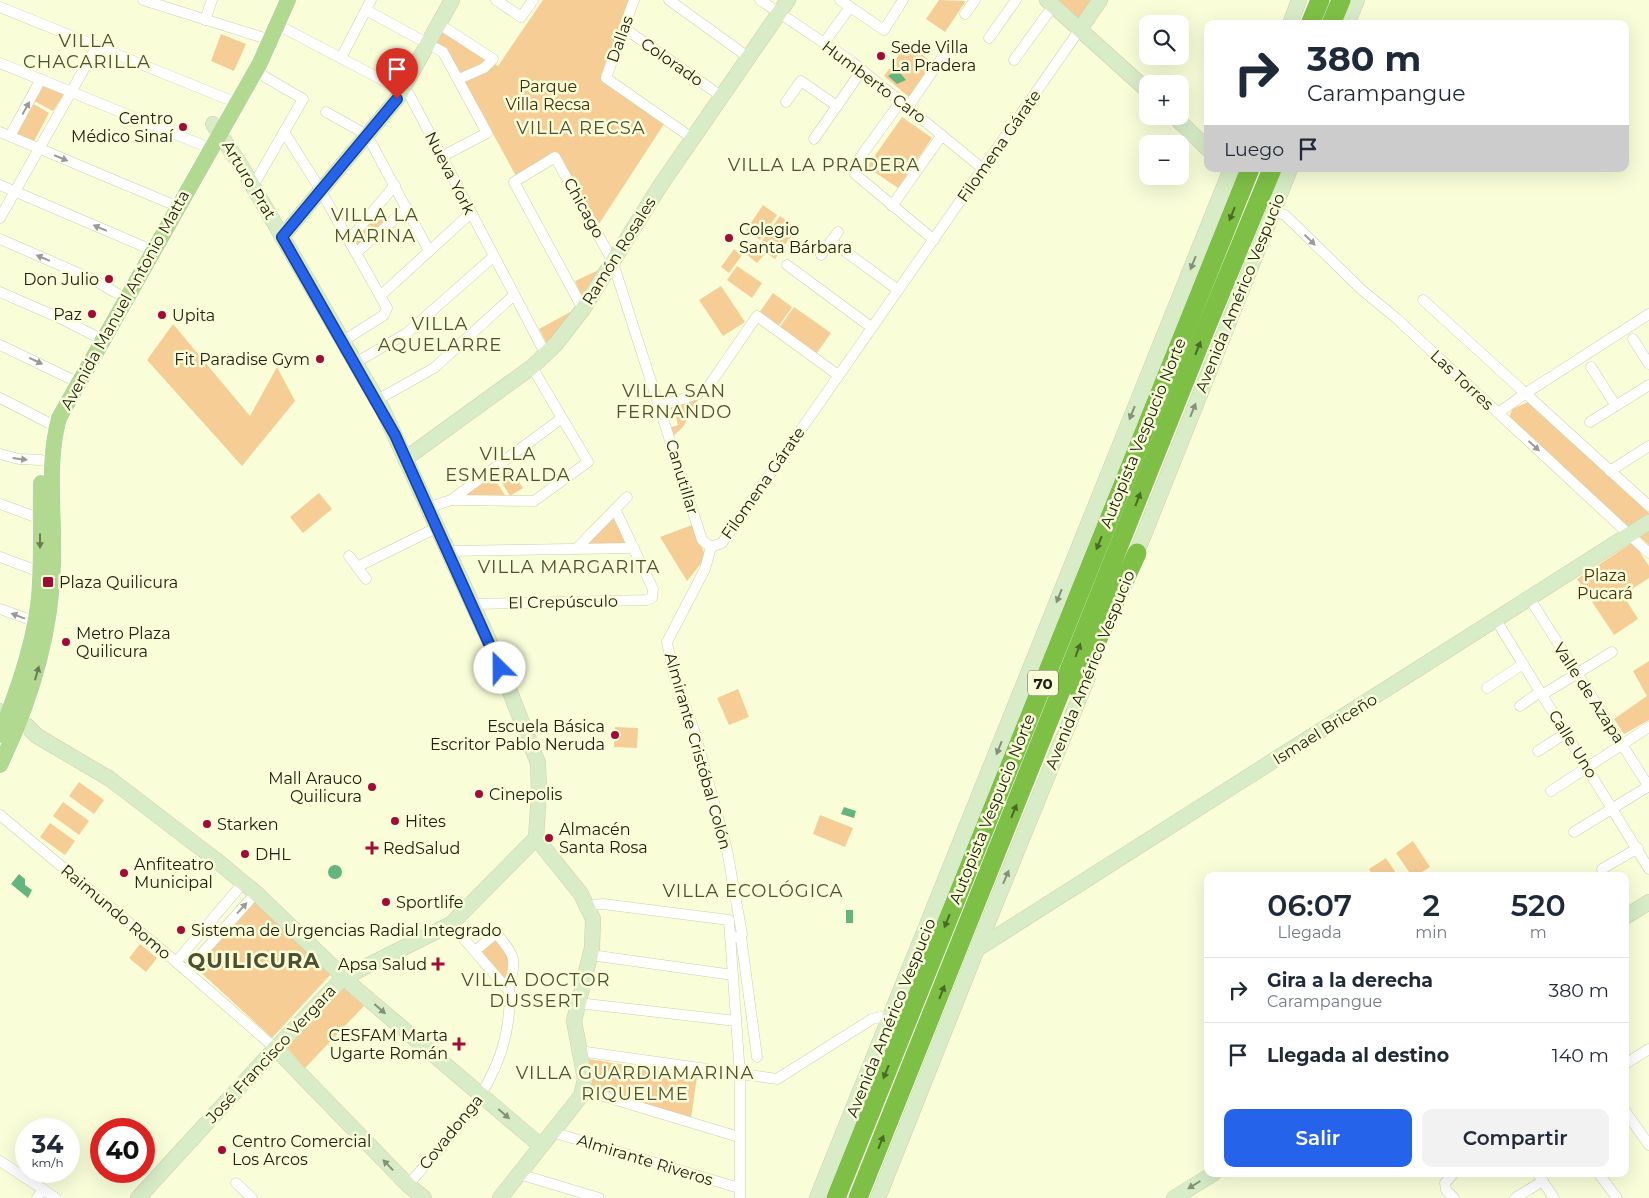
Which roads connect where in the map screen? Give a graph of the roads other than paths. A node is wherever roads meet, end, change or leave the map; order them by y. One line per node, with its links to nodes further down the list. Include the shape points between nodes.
1 (143, 0): 21 (street)
2 (212, 0): 28 (street)
3 (278, 0): 37 (main road, Avenida Manuel Antonio Matta)
4 (288, 0): 34 (main road, Avenida Manuel Antonio Matta)
5 (371, 0): 26 (street)
6 (452, 0): 33 (street)
7 (496, 0): 8 (street, via 521,17)
8 (533, 0)
9 (634, 0): 35 (street, Dallas)
10 (669, 0): 43 (street)
11 (760, 0): 23 (street, Humberto Caro)
12 (840, 0): 25 (street)
13 (903, 0): 25 (street, via 884,30)
14 (975, 0): 27 (street)
15 (1016, 0): 38 (street)
16 (1100, 0): 36 (street, Filomena Gárate)
17 (1300, 0): 29 (street)
18 (1320, 0): 30 (highway)
19 (1341, 0): 31 (highway)
20 (1357, 0): 32 (street)
21 (160, 3): 28 (street)
22 (1050, 3): 36 (street); 45 (street)
23 (783, 6): 40 (street, Humberto Caro); 43 (street, Ramón Rosales)
24 (0, 7): 41 (street)
25 (850, 7): 40 (street)
26 (366, 10): 39 (street); 44 (street)
27 (965, 14)
28 (205, 20): 37 (street)
29 (1292, 20)
30 (1312, 20)
31 (1333, 20)
32 (1350, 20)
33 (439, 24): 39 (street); 50 (street, via 493,59 484,68)
34 (278, 25): 44 (street, Nueva York); 48 (main road, Avenida Manuel Antonio Matta)
35 (624, 28): 54 (street, Colorado); 66 (street, Dallas, via 606,78)
36 (1080, 29): 51 (street); 72 (street, Filomena Gárate)
37 (261, 37): 55 (main road, Avenida Manuel Antonio Matta)
38 (989, 38)
39 (428, 43): 50 (street, via 446,55); 52 (street)
40 (824, 43): 47 (street, Humberto Caro)
41 (97, 46): 53 (street); 55 (street)
42 (950, 46): 57 (street)
43 (748, 56): 54 (street, Ramón Rosales)
44 (341, 58): 52 (street, Nueva York)
45 (1014, 60)
46 (0, 63): 49 (street)
47 (862, 70): 57 (street, Humberto Caro); 58 (street)
48 (255, 71): 61 (main road, Avenida Manuel Antonio Matta); 62 (street, via 303,99)
49 (41, 80): 53 (street); 63 (street, one-way to 49)
50 (459, 80): 71 (street, via 487,133)
51 (1139, 83)
52 (403, 90): 64 (street); 71 (street, Nueva York, via 410,96)
53 (71, 92): 69 (street); 70 (street)
54 (721, 96): 66 (street, Ramón Rosales)
55 (227, 99): 61 (main road, Avenida Manuel Antonio Matta)
56 (786, 102): 58 (street, via 801,81)
57 (905, 104): 65 (street, Humberto Caro); 83 (street, via 854,169 858,179)
58 (836, 106): 67 (street)
59 (326, 112): 64 (street)
60 (1183, 125): 68 (street)
61 (217, 128): 69 (main road, Avenida Manuel Antonio Matta); 79 (street, Arturo Prat); 169 (main road, Avenida Manuel Antonio Matta, one-way to 61, via 42,656 50,610 54,563 52,459 59,418)
62 (284, 132): 79 (street); 80 (street)
63 (5, 134): 70 (street)
64 (367, 134): 78 (street); 80 (street)
65 (942, 135): 72 (street, Humberto Caro); 83 (street)
66 (692, 138): 99 (street, Ramón Rosales)
67 (814, 139)
68 (1204, 145)
69 (202, 146): 82 (main road, Avenida Manuel Antonio Matta)
70 (39, 149): 81 (street); 82 (street, one-way to 82)
71 (442, 157): 86 (street, Nueva York)
72 (983, 169): 92 (street, Filomena Gárate)
73 (1230, 172): 206 (street, Avenida Américo Vespucio, one-way to 206)
74 (1249, 172): 238 (highway, Autopista Vespucio Norte / 70, one-way to 238)
75 (1271, 172): 176 (highway, Autopista Vespucio Norte / 70, one-way to 75)
76 (1289, 172): 85 (street, Avenida Américo Vespucio)
77 (0, 185): 81 (street)
78 (395, 185): 84 (street); 91 (street)
79 (253, 186): 89 (street, Arturo Prat)
80 (320, 191): 89 (street); 91 (street)
81 (15, 192): 87 (street); 94 (street, one-way to 81)
82 (169, 203): 94 (main road, Avenida Manuel Antonio Matta)
83 (892, 206): 92 (street)
84 (407, 208): 95 (street); 96 (street)
85 (1273, 210): 127 (street, Las Torres, one-way to 127, via 1284,215); 151 (street, Avenida Américo Vespucio, one-way to 85)
86 (471, 213): 95 (street); 98 (street, Nueva York)
87 (0, 218)
88 (838, 232): 93 (street)
89 (282, 237): 112 (street, Arturo Prat)
90 (0, 239): 103 (street, one-way to 90, via 94,280)
91 (348, 240): 96 (street)
92 (934, 240): 101 (street, Filomena Gárate)
93 (832, 241): 97 (street); 101 (street)
94 (145, 247): 103 (main road, Avenida Manuel Antonio Matta)
95 (430, 251): 105 (street)
96 (356, 253): 105 (street)
97 (822, 255)
98 (493, 257): 104 (street, Nueva York); 115 (street, via 407,333)
99 (612, 260): 107 (street, Ramón Rosales); 107 (street, Chicago, via 555,157 514,182); 125 (street, Canutillar)
100 (787, 266): 109 (street)
101 (898, 290): 109 (street, Filomena Gárate)
102 (0, 292): 110 (street)
103 (118, 294): 110 (main road, Avenida Manuel Antonio Matta)
104 (514, 295): 114 (street, Nueva York); 124 (street, via 434,368)
105 (380, 296): 112 (street, via 387,308 386,314)
106 (1423, 300): 122 (street, Las Torres)
107 (583, 308): 114 (street, Ramón Rosales)
108 (1649, 314): 122 (street)
109 (872, 328): 119 (street, Filomena Gárate)
110 (94, 336): 120 (main road, Avenida Manuel Antonio Matta)
111 (1633, 339): 116 (street)
112 (343, 341): 115 (street, Arturo Prat)
113 (0, 345): 120 (street, one-way to 120)
114 (546, 355): 117 (street, Ramón Rosales)
115 (355, 363): 124 (street, Arturo Prat)
116 (1649, 364)
117 (532, 367): 128 (street); 133 (street, Ramón Rosales)
118 (1591, 367): 126 (street)
119 (838, 375): 125 (street, via 757,316 702,392); 146 (street, Filomena Gárate, via 722,543)
120 (71, 379): 130 (main road, Avenida Manuel Antonio Matta)
121 (1649, 385): 126 (street)
122 (1526, 393): 127 (street); 135 (street, Las Torres)
123 (0, 398): 130 (street)
124 (377, 400): 133 (street, Arturo Prat)
125 (660, 406): 146 (street, Canutillar, via 702,540)
126 (1616, 406): 129 (street)
127 (1498, 413): 145 (street, Las Torres, one-way to 145)
128 (562, 418): 137 (street); 137 (street, via 588,462 534,501)
129 (1590, 422)
130 (49, 424): 134 (main road, Avenida Manuel Antonio Matta)
131 (1649, 446): 135 (street)
132 (0, 454): 134 (street, one-way to 134)
133 (406, 459): 140 (street, Arturo Prat)
134 (41, 460): 142 (main road, Avenida Manuel Antonio Matta)
135 (1610, 471): 139 (street, Las Torres)
136 (627, 497): 141 (street)
137 (451, 500): 140 (street)
138 (0, 504): 142 (street)
139 (1649, 506)
140 (427, 508): 144 (street, Arturo Prat)
141 (615, 509): 147 (street); 148 (street)
142 (41, 519): 155 (main road, Avenida Manuel Antonio Matta, one-way to 155)
143 (1649, 522): 145 (street, Ismael Briceño)
144 (436, 528): 149 (street, Arturo Prat); 154 (street)
145 (1630, 535): 150 (street, Las Torres); 157 (street, Ismael Briceño)
146 (711, 547): 162 (street, Filomena Gárate, via 705,569)
147 (634, 548): 148 (street); 158 (street, El Crepúsculo, via 653,590 653,596 647,600)
148 (576, 549): 149 (street)
149 (447, 551): 158 (street, Arturo Prat)
150 (1649, 552)
151 (1137, 553): 176 (highway, via 1073,692); 191 (street, Avenida Américo Vespucio, one-way to 151)
152 (349, 556): 154 (street)
153 (0, 557): 155 (street)
154 (357, 568): 156 (street)
155 (40, 572): 161 (main road, Avenida Manuel Antonio Matta)
156 (366, 579)
157 (1530, 599): 160 (street, Ismael Briceño); 165 (street, Valle de Azapa)
158 (472, 604): 182 (street, Arturo Prat, via 535,754 539,780)
159 (0, 609): 161 (street, one-way to 159)
160 (1496, 620): 164 (street, Calle Uno); 195 (street, Ismael Briceño)
161 (36, 622): 169 (main road, Avenida Manuel Antonio Matta)
162 (666, 642): 196 (street, Almirante Cristóbal Colón, via 727,850 742,929)
163 (1612, 652): 165 (street)
164 (1523, 664): 166 (street); 167 (street, Calle Uno)
165 (1577, 673): 167 (street); 172 (street, Valle de Azapa)
166 (1487, 688)
167 (1541, 693): 168 (street); 171 (street, Calle Uno)
168 (1520, 706)
169 (7, 723): 174 (main road, Avenida Manuel Antonio Matta); 186 (street, via 110,779)
170 (1649, 727): 172 (street)
171 (1566, 733): 173 (street); 175 (street, Calle Uno)
172 (1622, 744): 175 (street); 177 (street, Valle de Azapa)
173 (1538, 751)
174 (0, 765)
175 (1587, 767): 178 (street); 179 (street, Calle Uno)
176 (1028, 777): 239 (highway, Autopista Vespucio Norte / 70, one-way to 176)
177 (1649, 786): 179 (street)
178 (1551, 791)
179 (1613, 808): 181 (street); 183 (street, Calle Uno)
180 (0, 815): 200 (street, Raimundo Romo)
181 (1574, 832)
182 (536, 838): 189 (street); 193 (street, José Francisco Vergara)
183 (1638, 848): 184 (street, Calle Uno); 185 (street)
184 (1649, 868)
185 (1602, 869)
186 (243, 883): 187 (street); 192 (street)
187 (256, 893): 194 (street, one-way to 187); 203 (street)
188 (1649, 902): 190 (street)
189 (588, 905): 196 (street, Almirante Cristóbal Colón, via 603,904 729,920); 199 (street, via 594,925)
190 (1629, 914)
191 (988, 922): 195 (street); 197 (street, Avenida Américo Vespucio)
192 (208, 924): 194 (street); 200 (street)
193 (451, 924): 198 (street); 203 (street, José Francisco Vergara)
194 (219, 934): 201 (street)
195 (1001, 934): 197 (street, Ismael Briceño)
196 (736, 937): 202 (street, Almirante Cristóbal Colón); 211 (street)
197 (976, 949): 240 (street, Avenida Américo Vespucio)
198 (475, 951): 204 (street); 204 (street, Covadonga, via 496,933 510,949 514,959)
199 (591, 955): 202 (street); 205 (street)
200 (176, 962): 201 (street, Raimundo Romo)
201 (186, 971): 208 (street, Raimundo Romo)
202 (733, 975): 207 (street, Almirante Cristóbal Colón)
203 (343, 978): 208 (street, José Francisco Vergara); 215 (street, one-way to 215)
204 (509, 991): 215 (street, Covadonga, via 506,1040)
205 (578, 1003): 207 (street); 210 (street, via 573,1026)
206 (890, 1019): 213 (street, via 881,1016 872,1019 777,1079); 237 (street, Avenida Américo Vespucio)
207 (736, 1021): 213 (street, Almirante Cristóbal Colón)
208 (275, 1048): 228 (street, Raimundo Romo, one-way to 208); 232 (street, José Francisco Vergara)
209 (1649, 1049): 212 (street)
210 (578, 1051): 213 (street); 214 (street, via 585,1078)
211 (757, 1057)
212 (1629, 1062)
213 (740, 1075): 218 (street, Almirante Cristóbal Colón)
214 (583, 1090): 217 (street); 218 (street)
215 (482, 1095): 220 (street, one-way to 220); 228 (street, Covadonga)
216 (1629, 1116): 219 (street)
217 (552, 1132): 220 (street); 229 (street, Almirante Riveros)
218 (739, 1137): 229 (street, Almirante Cristóbal Colón)
219 (1649, 1144)
220 (541, 1146): 222 (street)
221 (1, 1164): 230 (street)
222 (519, 1174): 235 (street); 236 (street)
223 (1208, 1177): 241 (street, one-way to 241)
224 (1450, 1177): 242 (street, via 1445,1183 1446,1190)
225 (1541, 1177): 243 (street); 244 (street)
226 (1601, 1177): 245 (street)
227 (236, 1184): 233 (street)
228 (408, 1185): 234 (street, Raimundo Romo)
229 (739, 1193)
230 (40, 1194): 231 (street)
231 (56, 1198)
232 (138, 1198)
233 (252, 1198)
234 (424, 1198)
235 (500, 1198)
236 (599, 1198)
237 (817, 1198)
238 (836, 1198)
239 (858, 1198)
240 (878, 1198)
241 (1174, 1198)
242 (1454, 1198)
243 (1515, 1198)
244 (1554, 1198)
245 (1617, 1198)

